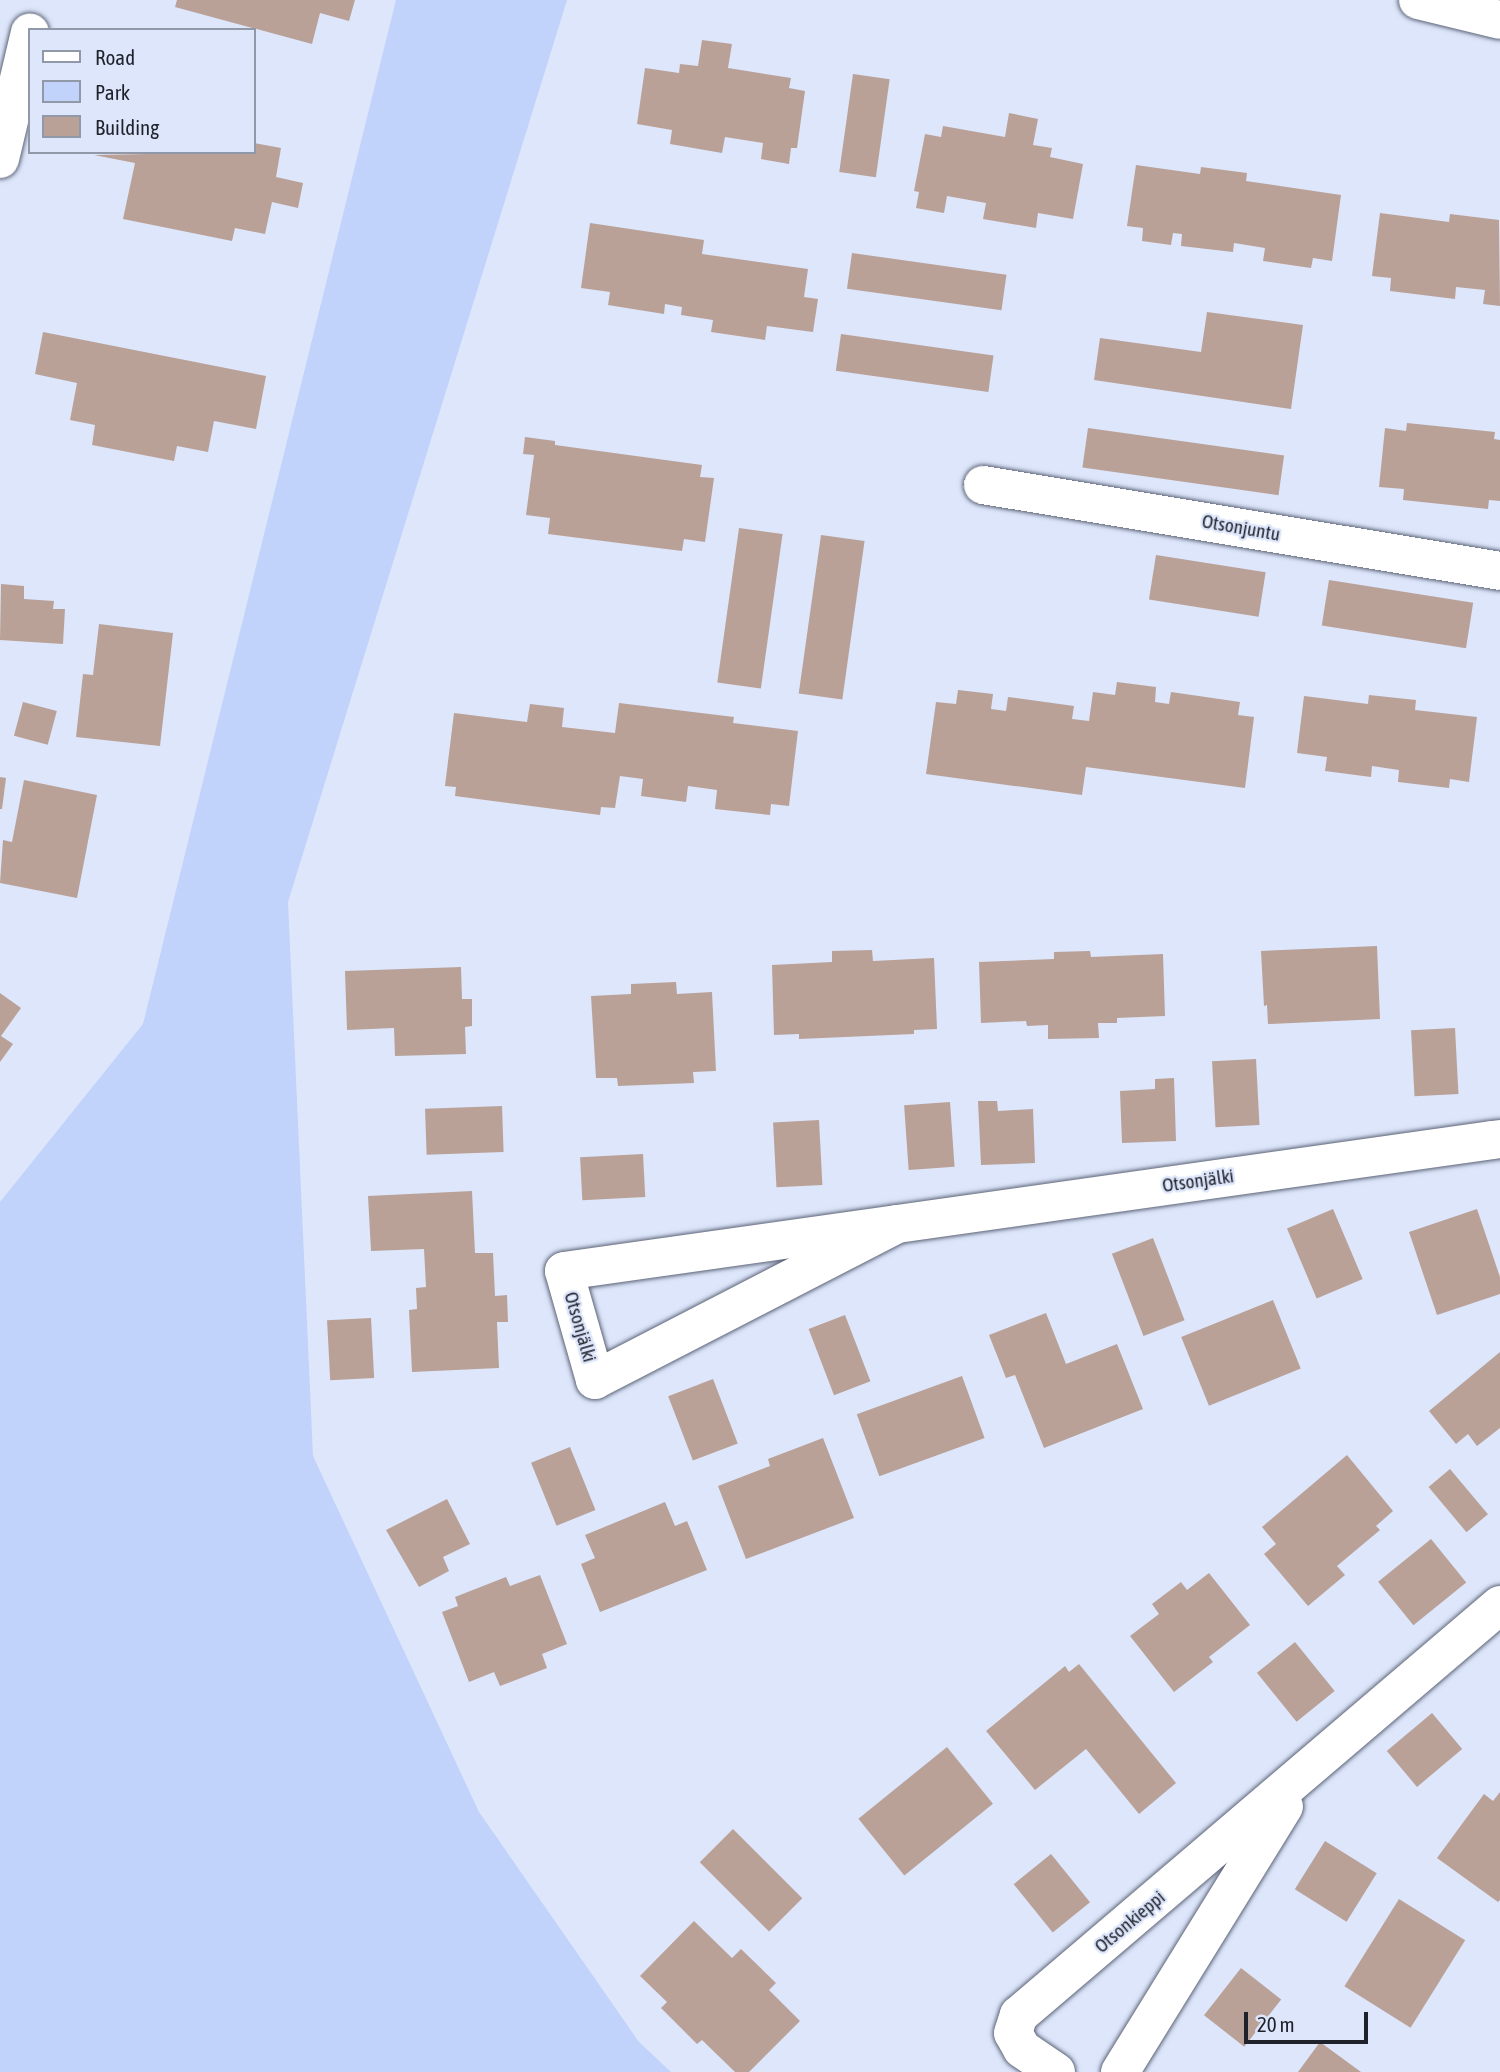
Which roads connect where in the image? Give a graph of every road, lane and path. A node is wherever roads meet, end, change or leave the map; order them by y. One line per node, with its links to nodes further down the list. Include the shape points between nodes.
1 (37, 0): 4 (street)
2 (1418, 0): 3 (street)
3 (1500, 20)
4 (31, 28)
5 (28, 39): 6 (street)
6 (1, 154)
7 (983, 485): 8 (street, Otsonjuntu)
8 (1500, 571)
9 (1500, 1139): 10 (street, Otsonjälki)
10 (897, 1224): 10 (street, Otsonjälki, via 564,1271 595,1380 812,1268)
11 (1500, 1605): 12 (street, Otsonkieppi)
12 (1301, 1778): 13 (street, Otsonkieppi, via 1019,2015 1013,2033 1022,2049); 14 (street, Otsonkieppi)
13 (1056, 2072)
14 (1120, 2072)

